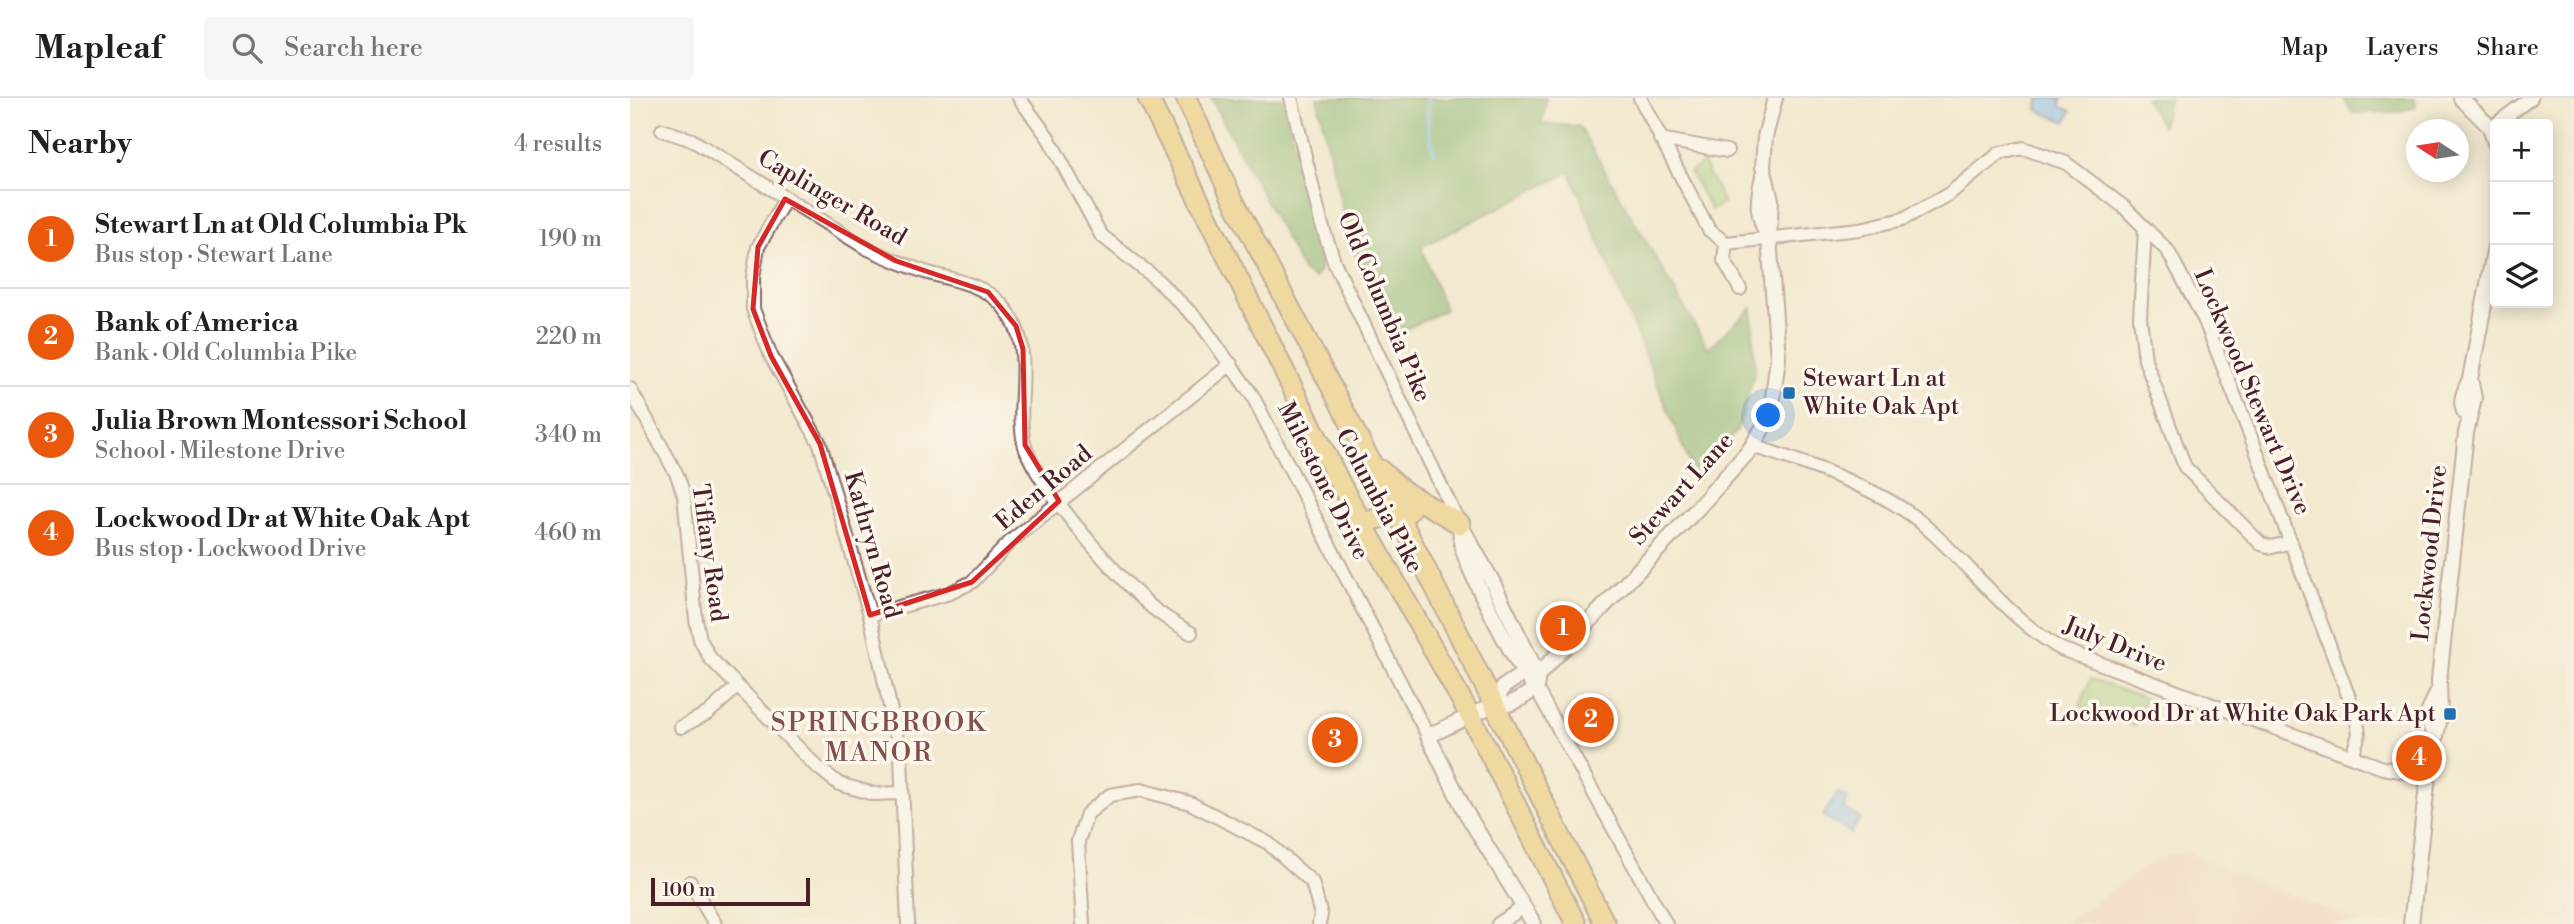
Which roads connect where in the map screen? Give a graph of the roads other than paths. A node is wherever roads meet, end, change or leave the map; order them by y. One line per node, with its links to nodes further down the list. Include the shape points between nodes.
1 (1018, 98): 20 (street, Milestone Drive, via 1048,137 1101,235 1199,321)
2 (1148, 98): 27 (highway, Columbia Pike)
3 (1186, 98): 23 (highway, Columbia Pike)
4 (1292, 98): 26 (street, Old Columbia Pike, via 1335,264)
5 (1640, 98): 12 (street)
6 (1775, 98): 16 (street, Stewart Lane, via 1757,202)
7 (2461, 98): 10 (street)
8 (2531, 98): 9 (street)
9 (2503, 119)
10 (2490, 123)
11 (662, 130): 14 (street, Caplinger Road, via 692,140)
12 (1660, 139): 13 (street); 17 (street, via 1709,230)
13 (1727, 151)
14 (785, 199): 24 (street, Caplinger Road, via 866,247 988,292 1003,306 1023,349 1025,445 1034,467); 29 (street, Kathryn Road, via 758,247 753,309 771,356 820,444)
15 (2145, 228): 16 (street, Lockwood Stewart Drive, via 2066,163 2023,148 2000,153 1949,194 1903,219 1860,229); 28 (street, Lockwood Stewart Drive, via 2168,251 2205,321); 28 (street, Lockwood Stewart Drive, via 2140,317 2145,360 2185,467 2261,544 2272,547)
16 (1769, 238): 17 (street, Lockwood Stewart Drive); 22 (street, Stewart Lane, via 1778,359 1773,397)
17 (1726, 243): 19 (street, via 1724,260)
18 (2490, 273): 38 (street, Lockwood Drive, via 2470,379 2461,397 2469,419 2438,692 2427,716 2435,739)
19 (1740, 289)
20 (1231, 364): 24 (street, Eden Road); 36 (street, Milestone Drive, via 1279,444)
21 (630, 389): 32 (street, Tiffany Road, via 684,495 700,639)
22 (1752, 446): 31 (street, Stewart Lane); 37 (street, July Drive, via 1882,497 1916,518 2032,633 2061,649)
23 (1368, 460): 25 (highway, Columbia Pike); 26 (highway, via 1403,491)
24 (1059, 501): 29 (street, Eden Road, via 972,582 950,593); 30 (street, Caplinger Road, via 1120,577)
25 (1398, 512): 26 (highway, via 1412,510); 27 (highway); 33 (highway, Columbia Pike)
26 (1452, 520): 31 (street, Old Columbia Pike)
27 (1363, 526): 34 (highway, Columbia Pike)
28 (2291, 542): 37 (street, Lockwood Stewart Drive, via 2356,716 2359,734)
29 (870, 615): 39 (street, Kathryn Road, via 896,722)
30 (1191, 633)
31 (1533, 679): 33 (street, Stewart Lane, via 1508,704); 50 (street, Old Columbia Pike)
32 (736, 688): 35 (street, via 708,713); 39 (street, Tiffany Road, via 839,784 874,794)
33 (1495, 704): 34 (street, Stewart Lane); 49 (highway, Columbia Pike)
34 (1471, 717): 36 (street, Stewart Lane); 48 (highway, Columbia Pike)
35 (681, 727)
36 (1428, 736): 41 (street, Milestone Drive, via 1465,811)
37 (2352, 756): 38 (street, July Drive, via 2383,768)
38 (2428, 776): 51 (street, Lockwood Drive)
39 (900, 793): 43 (street, Kathryn Road)
40 (690, 882): 42 (street)
41 (1524, 907): 46 (street); 47 (street, Milestone Drive)
42 (715, 924)
43 (908, 924)
44 (1083, 924): 45 (street, via 1078,841 1087,814 1110,795 1141,790 1190,803 1268,843 1312,882)
45 (1319, 924)
46 (1497, 924)
47 (1534, 924)
48 (1576, 924)
49 (1605, 924)
50 (1666, 924)
51 (2411, 924)

